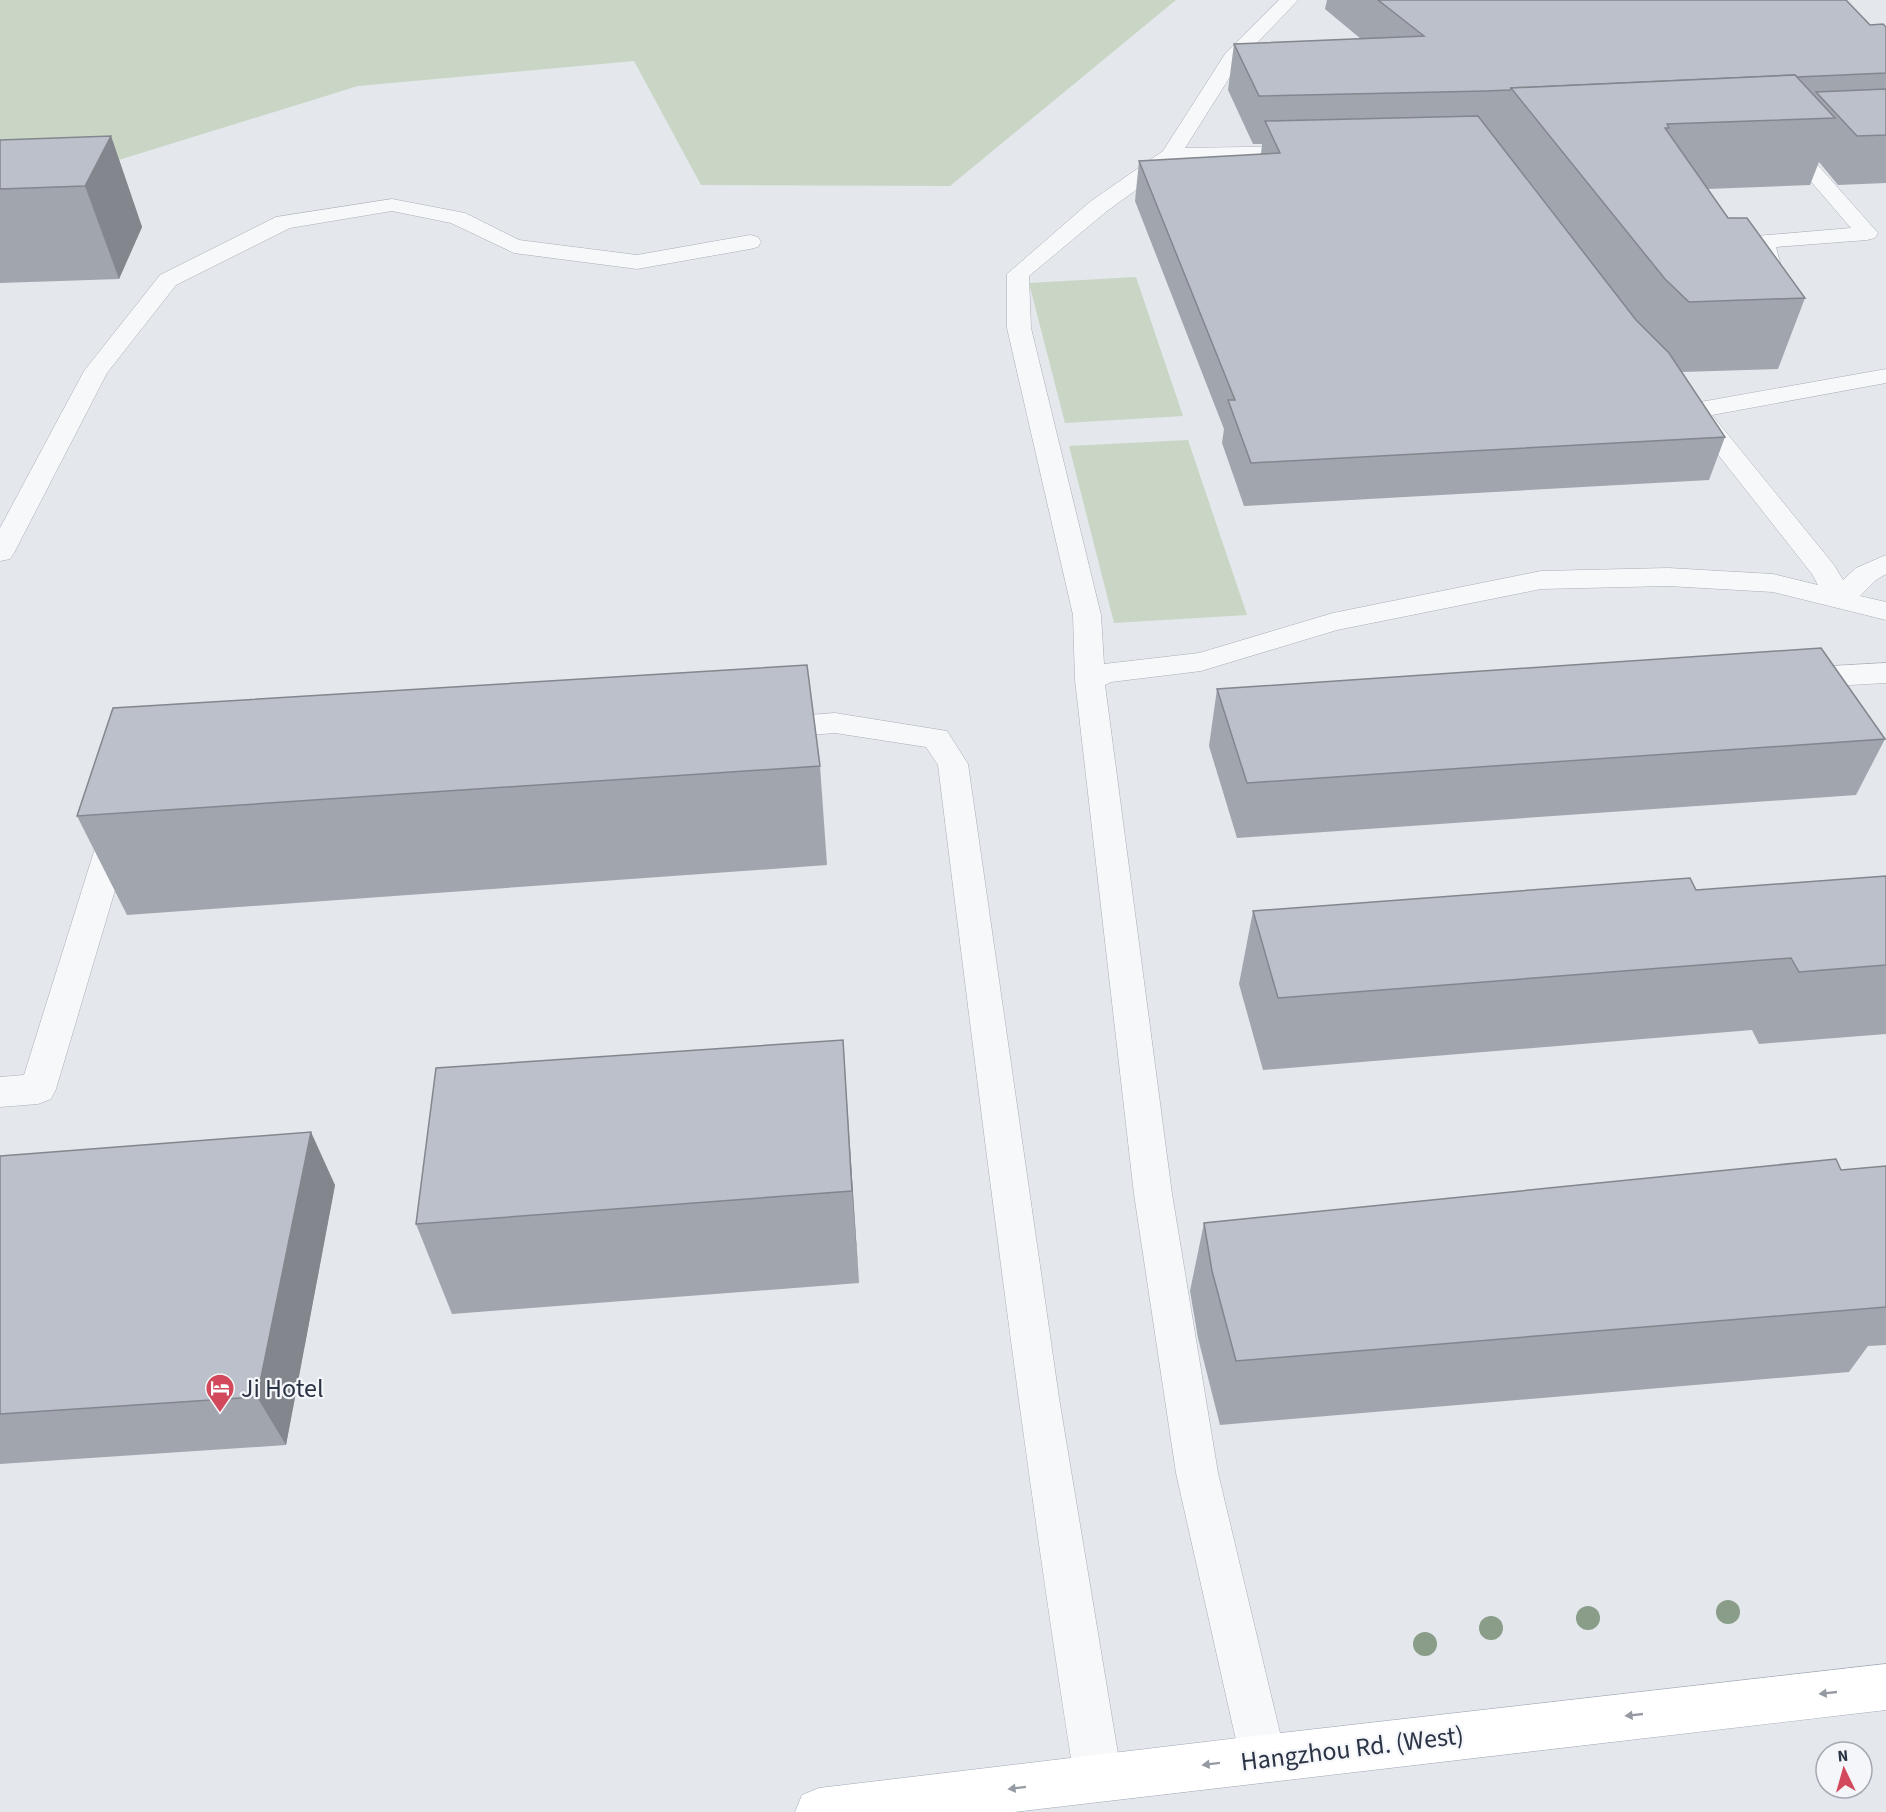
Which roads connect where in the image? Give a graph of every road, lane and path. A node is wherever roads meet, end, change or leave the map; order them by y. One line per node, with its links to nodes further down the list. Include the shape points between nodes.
1 (1289, 0): 4 (street, via 1232,58)
2 (1802, 132): 5 (street, via 1773,133)
3 (1323, 151): 4 (street)
4 (1171, 155): 14 (street, via 1099,206 1018,274 1019,328 1087,615)
5 (1876, 233): 7 (street, via 1764,241)
6 (750, 242): 9 (street, via 637,262 514,246 457,219 392,205 284,222 168,280 96,371)
7 (1770, 266)
8 (1886, 376): 11 (street, via 1687,404 1824,571)
9 (0, 553)
10 (1886, 563): 11 (street, via 1866,574)
11 (1840, 600): 12 (street); 14 (street, via 1761,582 1668,577 1541,580 1333,622 1201,662 1106,673)
12 (1886, 611)
13 (1886, 673): 15 (street)
14 (1090, 680): 20 (street, via 1152,1194 1197,1473)
15 (1770, 680)
16 (741, 730): 21 (street, via 835,723 936,738 954,764 1012,1205)
17 (136, 797): 18 (street, via 119,822 38,1089)
18 (0, 1092)
19 (1886, 1687): 20 (main road, Hangzhou Rd. (West), one-way to 20)
20 (1263, 1758): 21 (main road, Hangzhou Rd. (West), one-way to 21)
21 (1098, 1778): 22 (main road, Hangzhou Rd. (West), one-way to 22)
22 (819, 1812)

